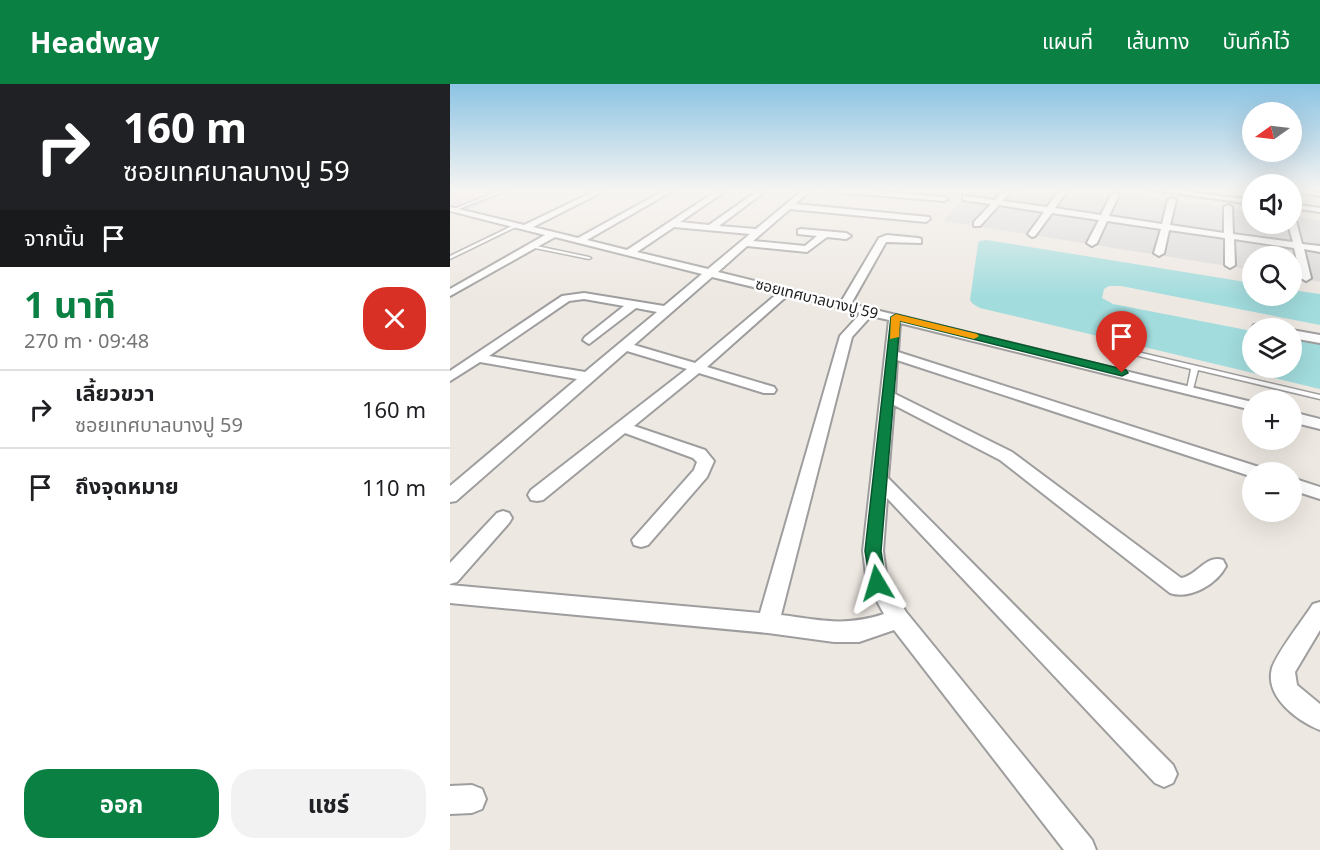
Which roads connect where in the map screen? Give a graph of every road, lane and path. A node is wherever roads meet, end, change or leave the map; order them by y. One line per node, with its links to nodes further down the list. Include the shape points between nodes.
1 (522, 226): 14 (street, ซอยเทศบาลบางปู 59); 30 (lane)
2 (606, 226): 20 (street)
3 (669, 226): 28 (street)
4 (689, 226): 11 (street)
5 (715, 226): 11 (street)
6 (765, 226): 12 (street)
7 (1038, 226): 16 (street)
8 (1101, 226): 23 (street)
9 (1165, 226): 19 (street); 29 (street)
10 (1229, 226): 19 (street)
11 (712, 228): 12 (street)
12 (758, 232): 22 (street)
13 (801, 232): 15 (street)
14 (554, 234): 20 (street, ซอยเทศบาลบางปู 59); 24 (street)
15 (825, 234): 18 (street); 22 (street, via 807,249)
16 (1032, 234)
17 (1295, 234): 25 (street)
18 (846, 236)
19 (1229, 236): 25 (street); 33 (street)
20 (580, 240): 28 (street, ซอยเทศบาลบางปู 59)
21 (918, 241): 39 (street, via 882,240)
22 (744, 243): 34 (street)
23 (1092, 243)
24 (532, 246): 31 (lane); 37 (street)
25 (1298, 246)
26 (1302, 247): 27 (street)
27 (1320, 249)
28 (630, 252): 34 (street, ซอยเทศบาลบางปู 59)
29 (1158, 253)
30 (450, 258)
31 (589, 258)
32 (1302, 262): 35 (street)
33 (1230, 265)
34 (711, 272): 36 (street, ซอยเทศบาลบางปู 59); 40 (street)
35 (1306, 278)
36 (787, 291): 39 (street, ซอยเทศบาลบางปู 59); 50 (street)
37 (450, 293)
38 (633, 304): 40 (street); 45 (street); 49 (street, via 584,296 567,298)
39 (845, 305): 41 (street, ซอยเทศบาลบางปู 59)
40 (666, 310): 46 (street)
41 (869, 311): 42 (street, ซอยเทศบาลบางปู 59); 75 (street, via 846,336)
42 (896, 317): 48 (street); 54 (street, ซอยเทศบาลบางปู 59)
43 (1302, 336): 44 (street)
44 (1320, 339)
45 (589, 340)
46 (625, 346): 50 (street); 53 (street)
47 (1129, 352): 51 (lane)
48 (892, 354): 56 (street); 62 (street)
49 (477, 358): 52 (street); 53 (street)
50 (697, 368): 55 (street); 61 (street)
51 (1195, 368): 54 (lane); 57 (lane)
52 (450, 377)
53 (588, 377): 65 (street)
54 (1190, 389): 58 (street, ซอยเทศบาลบางปู 59)
55 (769, 390)
56 (888, 396): 63 (street); 70 (street, via 1006,456 1177,587 1194,585)
57 (1320, 397)
58 (1242, 403)
59 (1302, 420): 60 (street)
60 (1320, 424)
61 (622, 427): 67 (street); 69 (street, via 699,454 706,461 701,473)
62 (1242, 467)
63 (880, 480): 74 (street, via 874,568 885,599); 77 (street)
64 (1302, 488): 66 (street)
65 (452, 493)
66 (1320, 494)
67 (537, 495)
68 (503, 518): 71 (street)
69 (641, 540)
70 (1216, 566)
71 (450, 576)
72 (450, 594): 75 (street)
73 (1320, 611): 76 (street, via 1283,670 1282,680 1283,688 1293,699)
74 (898, 619): 75 (street, via 859,632); 78 (street)
75 (768, 623)
76 (1320, 718)
77 (1164, 774)
78 (1082, 850)

